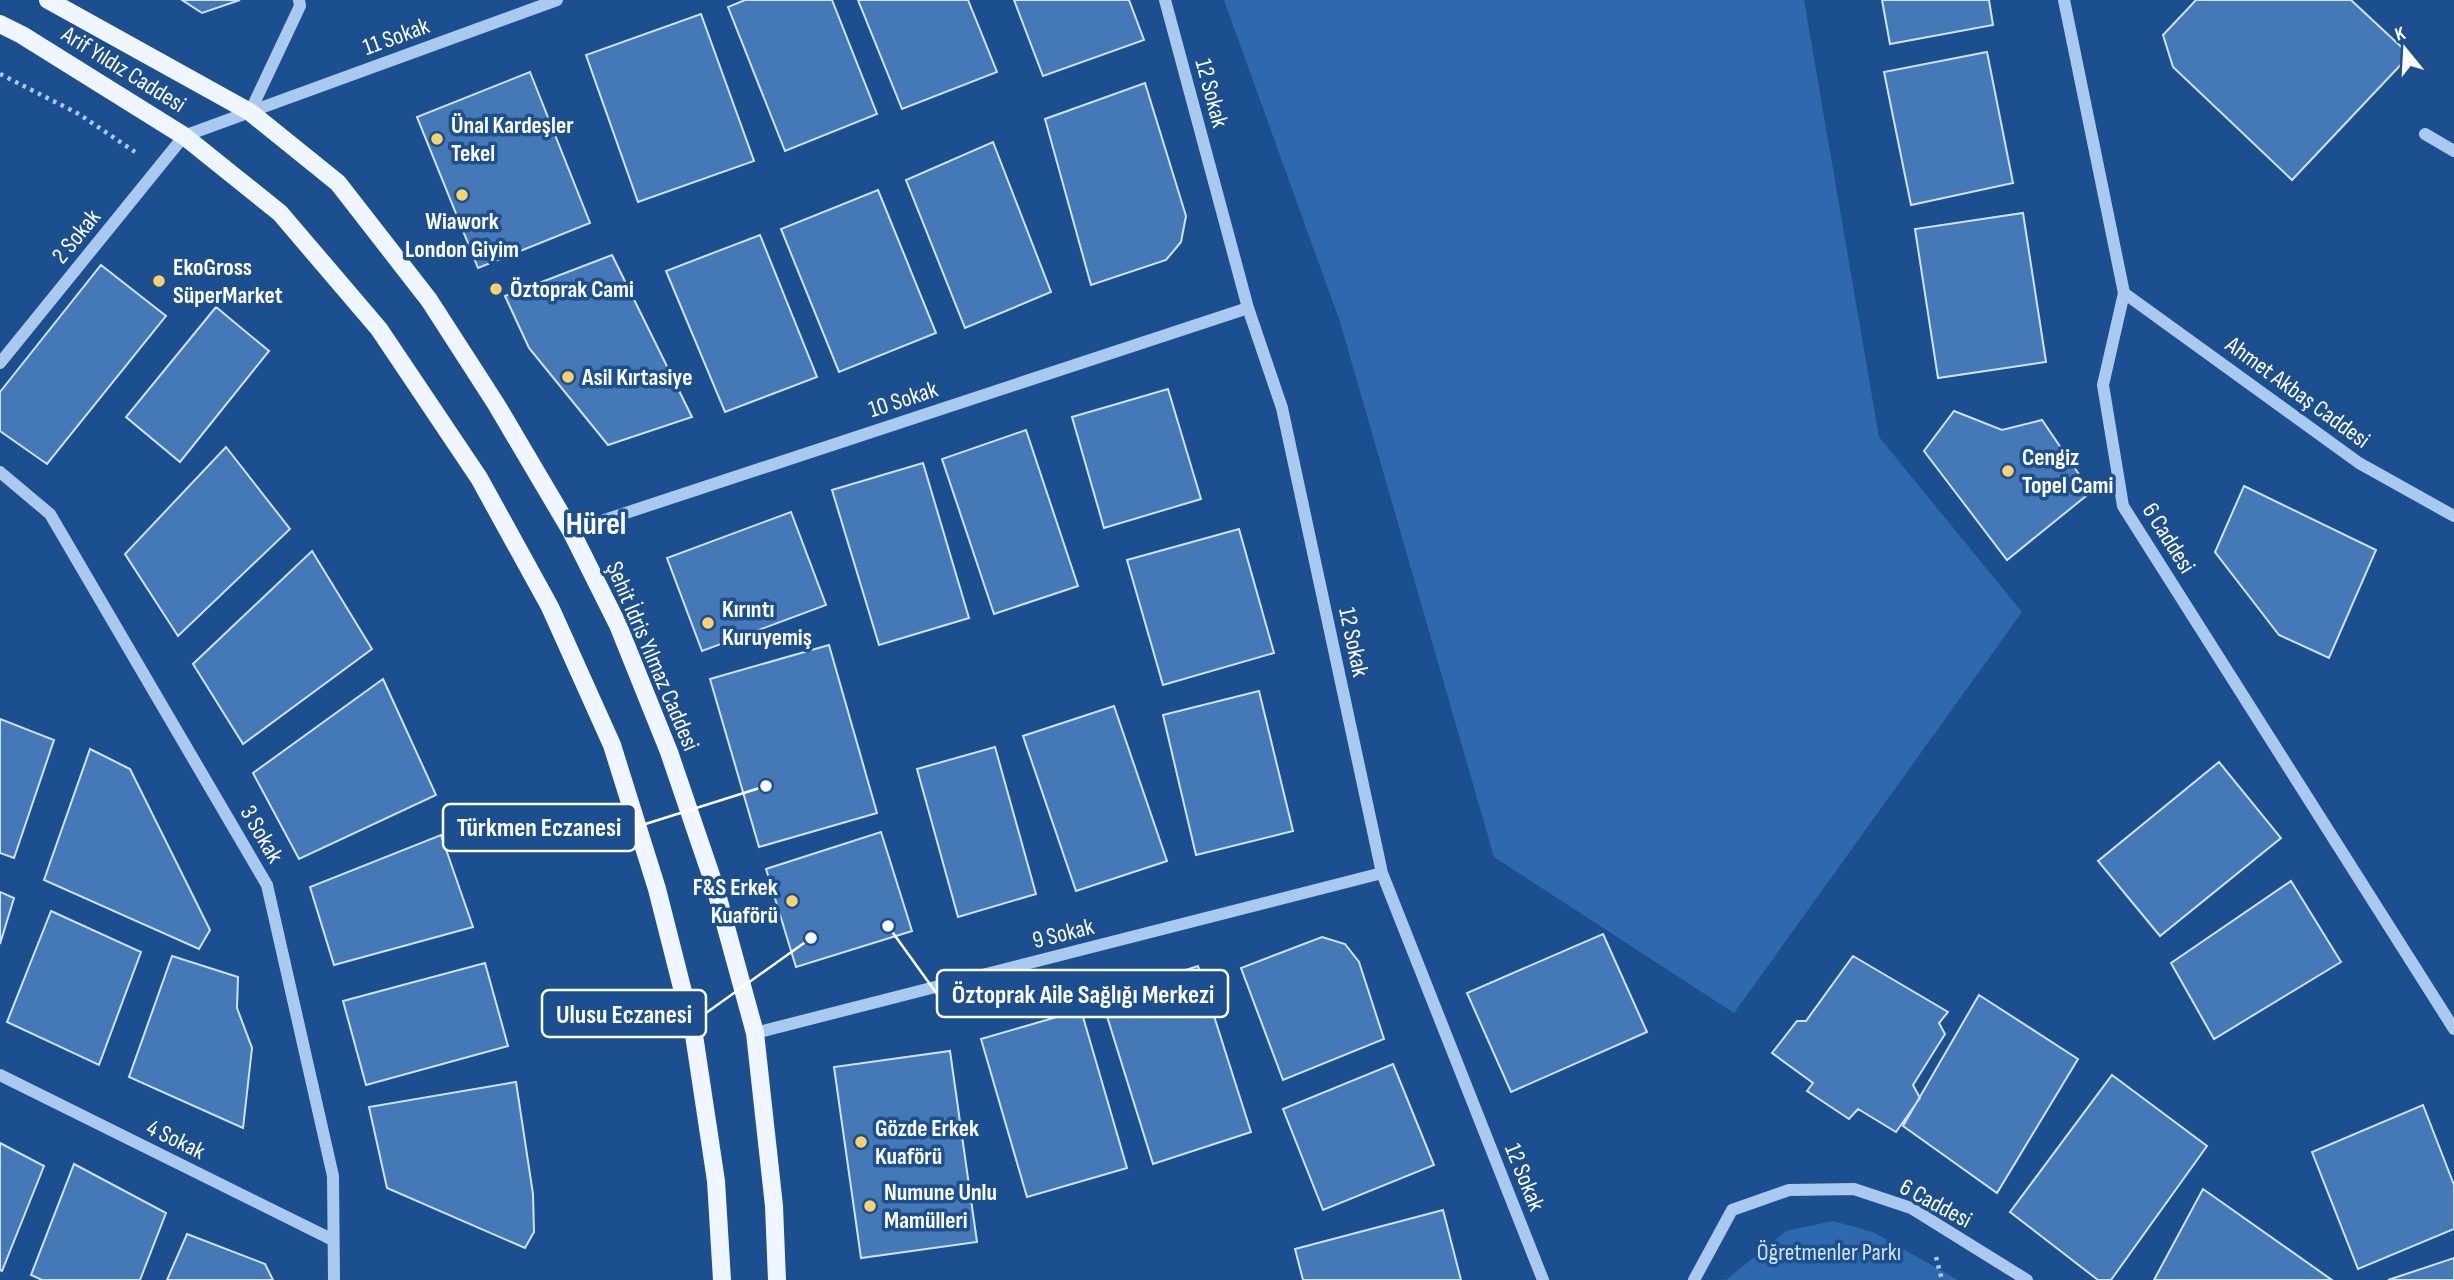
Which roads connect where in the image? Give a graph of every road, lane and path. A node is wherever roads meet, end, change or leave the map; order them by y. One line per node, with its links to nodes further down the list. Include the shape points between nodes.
1 (48, 0): 8 (main road, Arif Yıldız Caddesi)
2 (299, 0): 8 (street)
3 (557, 0): 8 (street, 11 Sokak)
4 (1165, 0): 14 (street, 12 Sokak)
5 (2064, 0): 13 (street, 6 Caddesi)
6 (0, 24): 10 (main road, Arif Yıldız Caddesi)
7 (0, 74): 12 (path, via 79,114)
8 (250, 112): 10 (street, 11 Sokak); 18 (main road, Şehit İdris Yılmaz Caddesi, via 338,183 429,300)
9 (2425, 134): 11 (street)
10 (184, 136): 12 (street, 2 Sokak); 25 (main road, via 280,213 379,329 478,478 550,607 612,745 657,889 694,1035 716,1181)
11 (2454, 151)
12 (159, 168): 15 (street, 2 Sokak)
13 (2124, 293): 17 (street, Ahmet Akbaş Caddesi, via 2359,463); 20 (street, 6 Caddesi, via 2103,385 2123,506)
14 (1248, 308): 18 (street, 10 Sokak); 19 (street, 12 Sokak, via 1282,408)
15 (0, 363)
16 (0, 472): 23 (street, 3 Sokak, via 50,514 267,885 333,1176)
17 (2454, 516)
18 (571, 531): 21 (main road, Şehit İdris Yılmaz Caddesi, via 618,625 669,752 715,887)
19 (1382, 873): 21 (street, 9 Sokak); 27 (street, 12 Sokak)
20 (2454, 1029)
21 (755, 1033): 26 (main road, Şehit İdris Yılmaz Caddesi, via 774,1206)
22 (0, 1075): 23 (street, 4 Sokak)
23 (333, 1240): 24 (street, 3 Sokak)
24 (334, 1280)
25 (722, 1280)
26 (777, 1280)
27 (1543, 1280)
28 (1694, 1280): 29 (street, 6 Caddesi, via 1732,1210 1789,1190 1854,1189 1911,1208)
29 (2027, 1280)

